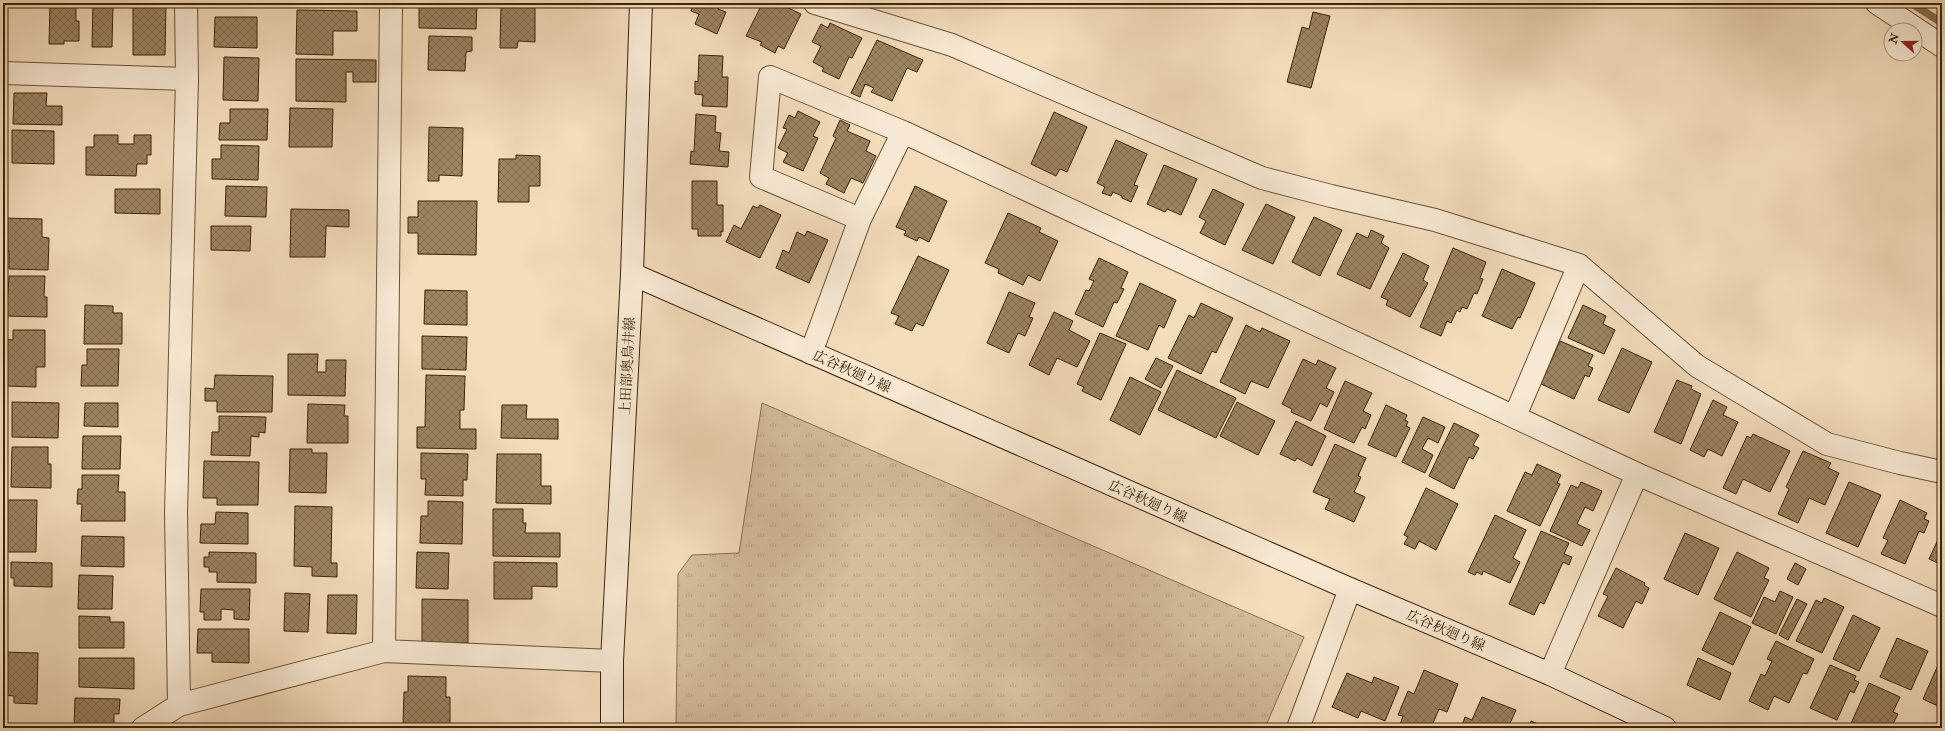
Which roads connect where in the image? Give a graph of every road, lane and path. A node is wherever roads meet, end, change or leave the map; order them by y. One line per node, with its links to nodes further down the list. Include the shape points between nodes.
1 (186, 3): 8 (street)
2 (391, 3): 19 (street)
3 (641, 3): 12 (street, 上田部奥鳥井線)
4 (814, 3): 11 (street, via 952,46 1262,178 1435,220)
5 (1877, 3): 6 (street)
6 (1942, 46)
7 (3, 73): 8 (street)
8 (187, 79): 22 (street, via 176,513)
9 (903, 132): 10 (street); 10 (street, via 770,77 761,177); 14 (street)
10 (860, 219): 13 (street)
11 (1579, 265): 14 (street); 15 (street, via 1697,366 1827,444)
12 (632, 274): 13 (street, 広谷秋廻り線); 20 (street, 上田部奥鳥井線)
13 (811, 353): 17 (street, 広谷秋廻り線)
14 (1515, 416): 16 (street)
15 (1942, 472)
16 (1637, 474): 18 (street); 21 (street)
17 (1350, 589): 21 (street, 広谷秋廻り線); 25 (street)
18 (1942, 606)
19 (384, 651): 20 (street); 22 (street)
20 (612, 661): 24 (street, 上田部奥鳥井線)
21 (1550, 674): 26 (street, 広谷秋廻り線)
22 (179, 705): 23 (street)
23 (143, 728)
24 (612, 728)
25 (1298, 728)
26 (1665, 728)

